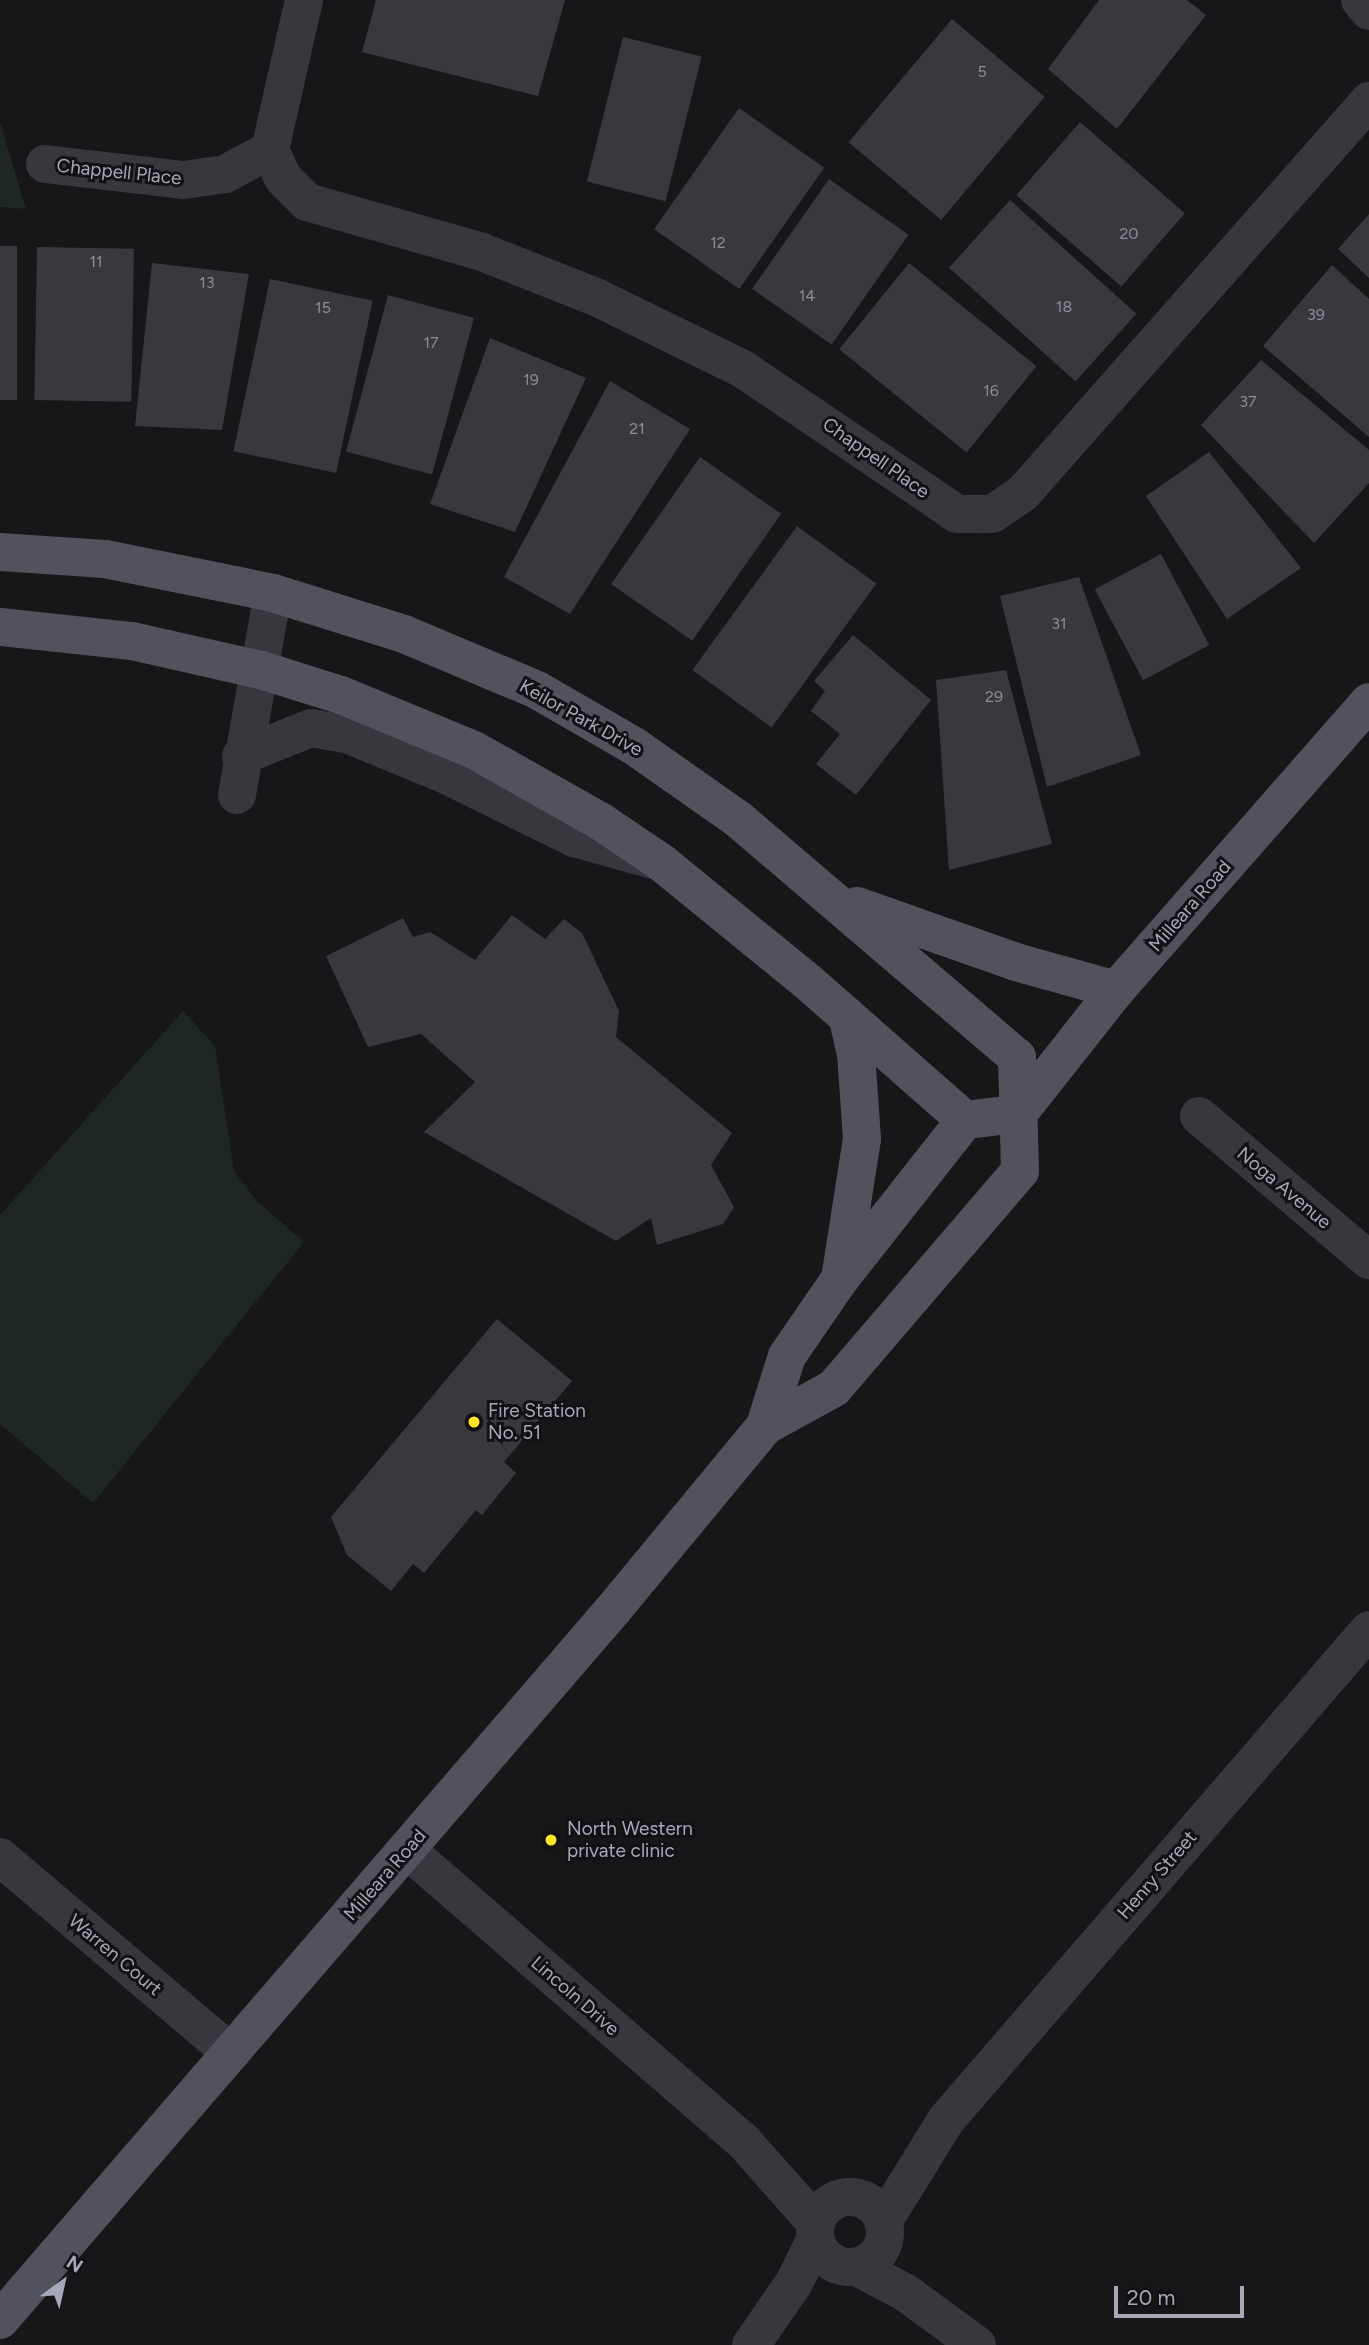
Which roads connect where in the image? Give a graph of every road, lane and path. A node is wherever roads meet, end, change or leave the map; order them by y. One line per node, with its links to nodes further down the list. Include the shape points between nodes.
1 (304, 0): 5 (street)
2 (1360, 0): 3 (street)
3 (1369, 11)
4 (1369, 102): 5 (street, Chappell Place, via 1023,493 992,514 957,514 743,369 598,298 482,252 307,202 283,178)
5 (270, 150): 6 (street, Chappell Place, via 225,174 184,180)
6 (45, 164)
7 (0, 552): 8 (main road, Keilor Park Drive, via 105,559)
8 (273, 593): 10 (street); 15 (main road, Keilor Park Drive, via 404,634 537,690 680,776)
9 (0, 627): 10 (main road, via 132,641)
10 (261, 670): 12 (street); 14 (main road, via 341,695 474,750 600,821)
11 (1369, 702): 16 (main road, Milleara Road)
12 (241, 756): 13 (street); 14 (street, via 311,728 349,735 444,774 574,838)
13 (237, 795)
14 (662, 863): 17 (main road)
15 (835, 898): 16 (main road, via 1016,962); 18 (main road, Keilor Park Drive, via 1017,1057)
16 (1116, 990): 18 (main road, Milleara Road)
17 (847, 1016): 20 (main road); 22 (main road, via 856,1054 862,1139)
18 (1018, 1114): 20 (main road); 23 (main road, Milleara Road, via 1020,1171 834,1388)
19 (1199, 1116): 21 (street, Noga Avenue)
20 (965, 1120): 22 (main road, Milleara Road)
21 (1369, 1260)
22 (840, 1279): 23 (main road, Milleara Road, via 788,1356)
23 (765, 1426): 25 (main road, Milleara Road)
24 (1369, 1630): 28 (street, Henry Street, via 946,2120)
25 (407, 1850): 27 (main road, Milleara Road); 28 (street, Lincoln Drive, via 744,2141)
26 (0, 1857): 27 (street, Warren Court)
27 (231, 2053): 30 (main road, Milleara Road)
28 (849, 2219): 29 (street, Lincoln Drive, via 827,2259); 29 (street, Henry Street, via 877,2254); 31 (street, Henry Street, via 794,2283); 32 (street, Lincoln Drive)
29 (852, 2267): 31 (street, Henry Street, via 807,2292); 32 (street, Lincoln Drive, via 906,2293)
30 (0, 2320)
31 (753, 2342)
32 (973, 2342)

